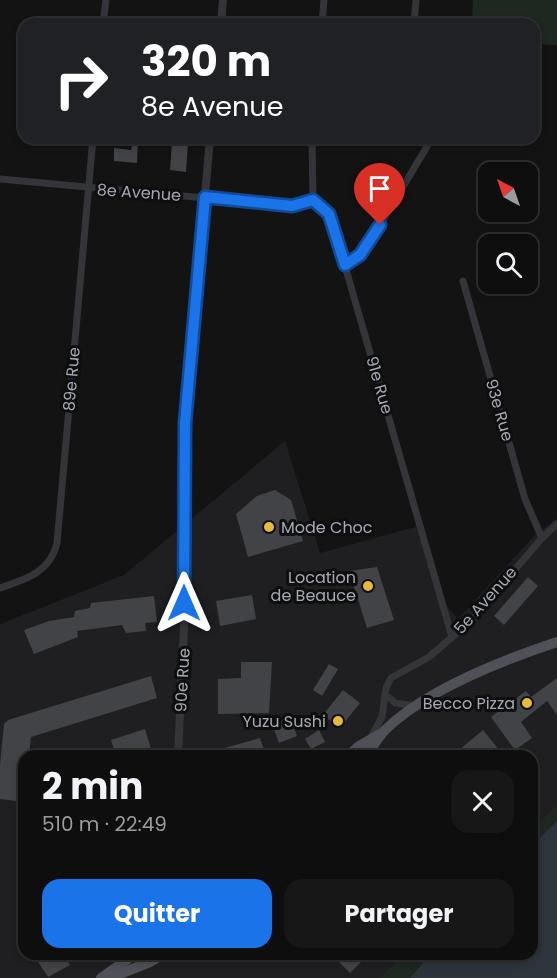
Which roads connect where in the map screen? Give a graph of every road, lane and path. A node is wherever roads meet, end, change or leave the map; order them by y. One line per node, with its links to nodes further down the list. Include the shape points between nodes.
1 (106, 0): 5 (street)
2 (223, 0): 6 (street)
3 (324, 0): 7 (street)
4 (416, 0): 8 (street)
5 (104, 18)
6 (222, 18)
7 (322, 18)
8 (414, 18)
9 (93, 144): 14 (street, 89e Rue)
10 (209, 144): 15 (street, 90e Rue)
11 (312, 144): 16 (street)
12 (428, 144): 17 (street, via 369,244)
13 (0, 179): 14 (street, 8e Avenue)
14 (89, 188): 15 (street, 8e Avenue); 21 (street, 89e Rue, via 54,557 46,567)
15 (205, 197): 16 (street, 8e Avenue, via 292,206); 28 (street, 90e Rue, via 185,423 184,627)
16 (313, 200): 17 (street, 91e Rue, via 329,214)
17 (345, 265): 22 (street, 91e Rue)
18 (463, 281): 20 (street, 93e Rue, via 525,499)
19 (557, 524): 20 (street, 5e Avenue)
20 (542, 538): 22 (street, 5e Avenue, via 472,620)
21 (0, 588)
22 (452, 637): 24 (street, 5e Avenue, via 429,657 391,678)
23 (557, 642): 25 (main road, via 515,656)
24 (385, 694): 25 (street, via 395,703); 27 (street, 5e Avenue, via 382,717)
25 (418, 706): 26 (main road)
26 (383, 732): 27 (main road); 30 (main road)
27 (370, 739): 29 (main road)
28 (178, 750)
29 (356, 750)
30 (370, 750)
31 (126, 960): 33 (main road)
32 (154, 960): 34 (main road)
33 (101, 978)
34 (110, 978)

